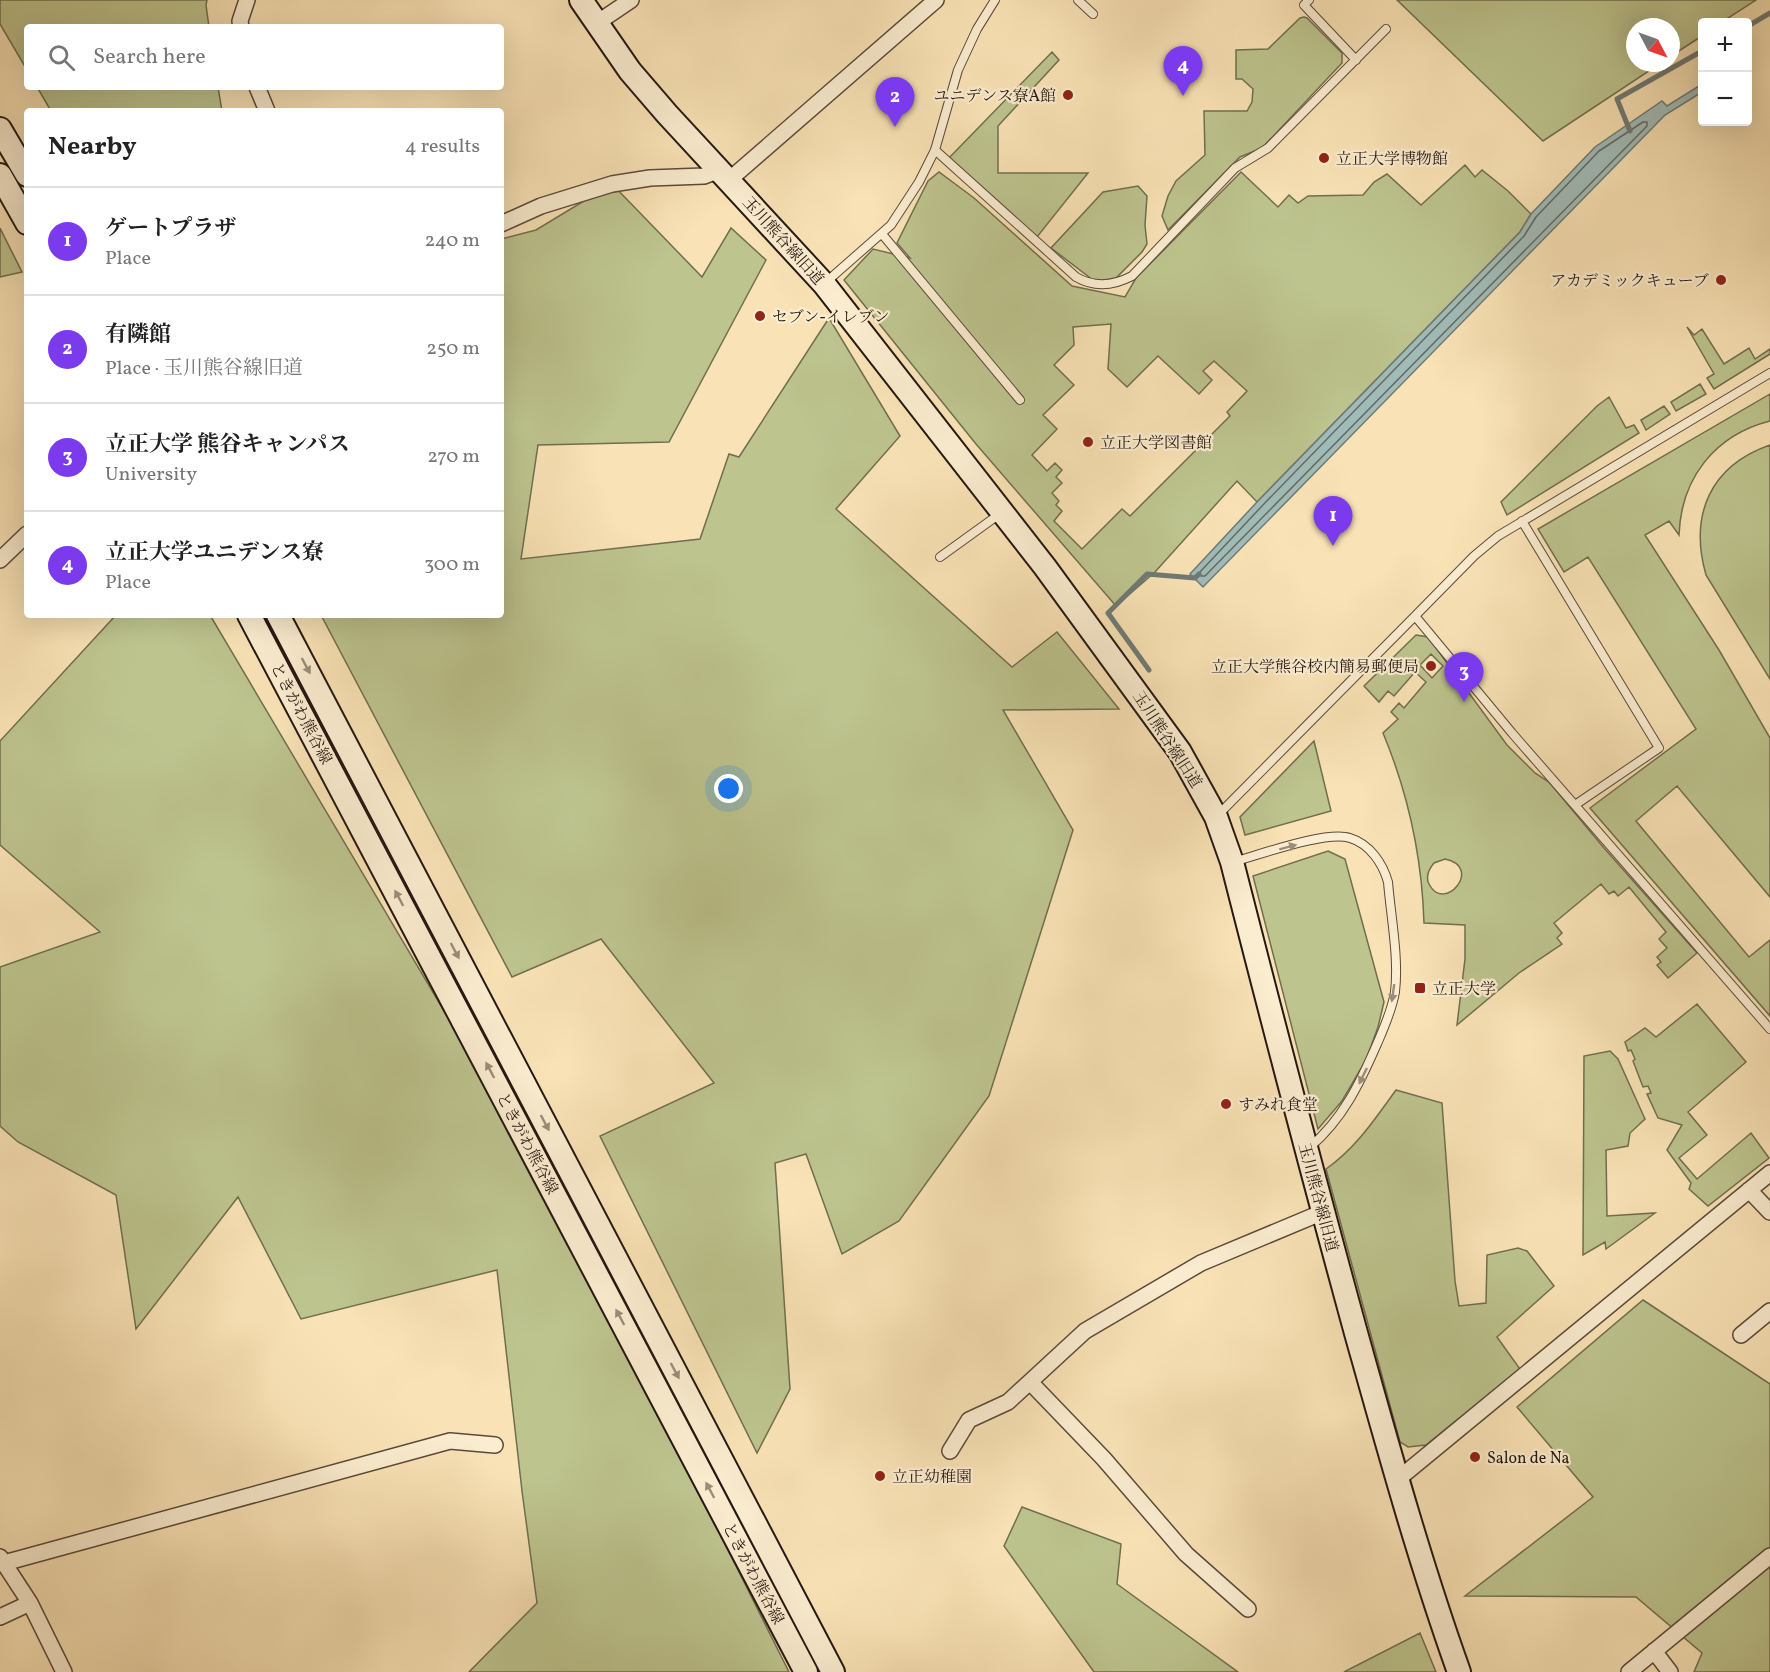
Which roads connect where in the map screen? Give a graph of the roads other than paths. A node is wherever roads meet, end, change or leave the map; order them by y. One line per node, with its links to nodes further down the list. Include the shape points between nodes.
1 (246, 0): 10 (street)
2 (581, 0): 9 (main road, 玉川熊谷線旧道)
3 (631, 0): 9 (street)
4 (936, 0): 18 (street)
5 (995, 0): 16 (lane, via 958,70)
6 (1078, 0): 8 (lane)
7 (1309, 0): 12 (lane, via 1304,5)
8 (1093, 14)
9 (597, 23): 18 (main road, 玉川熊谷線旧道, via 630,71)
10 (240, 24)
11 (1386, 29): 12 (lane)
12 (1356, 60): 16 (lane, via 1268,148 1235,168 1132,276 1118,283 1100,285 1076,277)
13 (258, 90): 14 (street)
14 (266, 108)
15 (0, 129): 17 (main road)
16 (935, 150): 22 (lane, via 919,182)
17 (24, 170)
18 (724, 175): 21 (street, via 612,184 541,206); 23 (main road, 玉川熊谷線旧道)
19 (0, 176): 20 (main road)
20 (24, 218)
21 (504, 223)
22 (882, 234): 23 (lane); 25 (lane)
23 (824, 284): 26 (main road, 玉川熊谷線旧道)
24 (1770, 373): 27 (lane)
25 (1020, 400)
26 (1002, 512): 29 (lane); 35 (main road, 玉川熊谷線旧道, via 1156,717)
27 (1522, 521): 31 (lane, via 1474,556); 34 (lane, via 1659,748)
28 (24, 537): 30 (street)
29 (940, 557)
30 (0, 560)
31 (1415, 616): 34 (lane); 35 (lane)
32 (251, 618): 56 (main road, ときがわ熊谷線, one-way to 32)
33 (280, 618): 57 (main road, ときがわ熊谷線, one-way to 57)
34 (1575, 805): 37 (lane)
35 (1216, 817): 36 (main road, 玉川熊谷線旧道)
36 (1232, 862): 38 (main road, 玉川熊谷線旧道); 38 (lane, one-way to 38, via 1340,836 1352,838 1372,852 1385,870 1395,963 1395,993 1387,1023 1343,1110)
37 (1770, 1029)
38 (1307, 1150): 41 (main road, 玉川熊谷線旧道)
39 (1770, 1173): 40 (street)
40 (1749, 1190): 42 (street); 48 (street)
41 (1323, 1212): 45 (street, via 1201,1263 1085,1331); 48 (main road, 玉川熊谷線旧道)
42 (1770, 1212)
43 (1770, 1311): 44 (street)
44 (1741, 1335)
45 (1030, 1382): 47 (street, via 1008,1402 969,1420); 52 (street, via 1104,1459 1186,1554)
46 (495, 1445): 50 (street, via 450,1441)
47 (950, 1451)
48 (1397, 1480): 58 (main road, 玉川熊谷線旧道)
49 (1770, 1556): 54 (street)
50 (2, 1559): 51 (street)
51 (30, 1603): 53 (street); 55 (street)
52 (1248, 1609)
53 (0, 1617)
54 (1653, 1651): 59 (street); 60 (street)
55 (64, 1672)
56 (806, 1672)
57 (833, 1672)
58 (1459, 1672)
59 (1629, 1672)
60 (1670, 1672)

